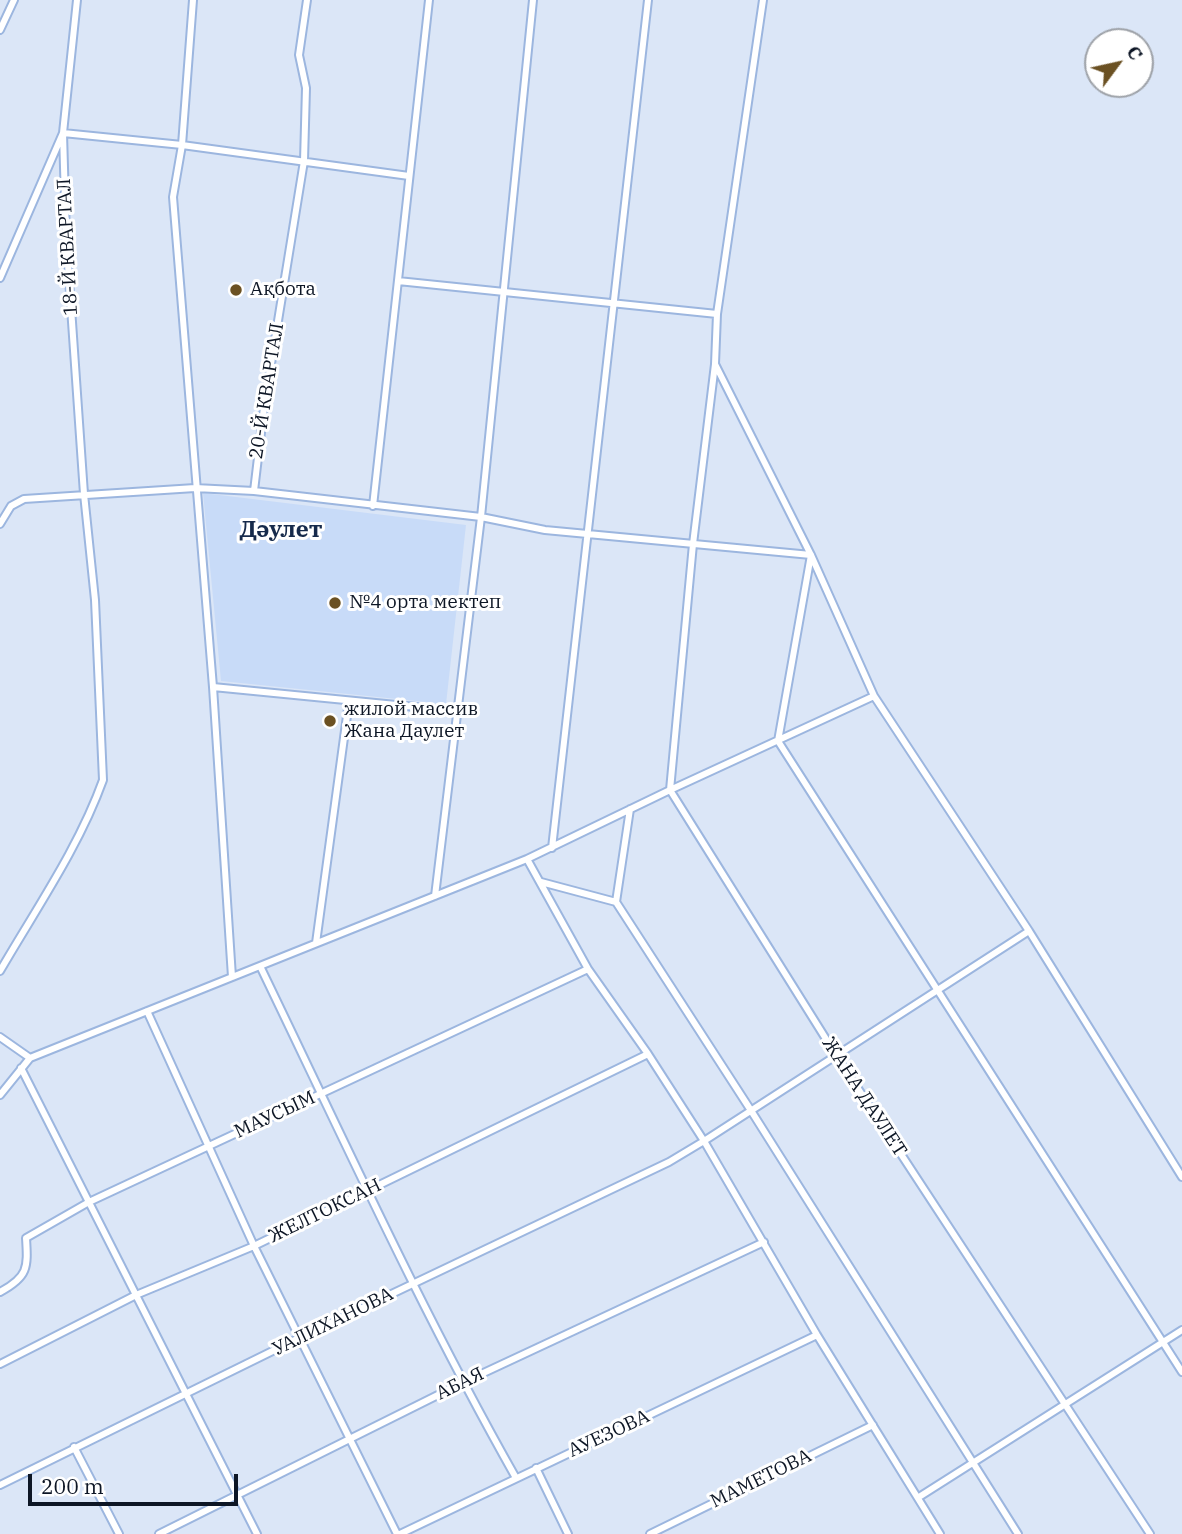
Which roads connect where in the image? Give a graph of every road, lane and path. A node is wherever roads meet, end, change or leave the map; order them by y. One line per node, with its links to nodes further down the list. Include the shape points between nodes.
1 (13, 0): 9 (street)
2 (77, 0): 10 (street, 18-Й КВАРТАЛ)
3 (193, 0): 11 (street)
4 (307, 0): 12 (street, 20-Й КВАРТАЛ, via 299,55 306,88)
5 (429, 0): 13 (street)
6 (533, 0): 16 (street)
7 (648, 0): 17 (street)
8 (763, 0): 18 (street)
9 (0, 30)
10 (64, 133): 11 (street); 14 (street); 22 (street, 18-Й КВАРТАЛ, via 66,236)
11 (182, 145): 12 (street); 20 (street, via 173,197)
12 (304, 161): 13 (street); 21 (street, 20-Й КВАРТАЛ)
13 (410, 176): 15 (street)
14 (0, 277)
15 (398, 281): 16 (street); 23 (street)
16 (503, 292): 17 (street); 24 (street)
17 (614, 304): 18 (street); 26 (street)
18 (717, 314): 19 (street)
19 (715, 364): 27 (street); 28 (street)
20 (195, 488): 21 (street); 22 (street); 29 (street)
21 (254, 491): 23 (street)
22 (84, 494): 25 (street, via 24,499 11,506); 45 (street, 18-Й КВАРТАЛ, via 95,600 103,780 67,856)
23 (373, 506): 24 (street)
24 (481, 517): 26 (street); 32 (street)
25 (0, 524)
26 (588, 534): 27 (street); 36 (street)
27 (693, 544): 28 (street); 34 (street)
28 (811, 555): 30 (street); 33 (street)
29 (213, 687): 31 (street); 46 (street)
30 (874, 696): 33 (street); 41 (street)
31 (349, 701): 32 (street); 42 (street)
32 (457, 711): 39 (street)
33 (778, 741): 34 (street); 47 (street)
34 (670, 790): 35 (street); 51 (street, ЖАНА ДАУЛЕТ)
35 (630, 809): 36 (street); 40 (street)
36 (552, 848): 37 (street)
37 (527, 859): 38 (street); 39 (street)
38 (541, 881): 40 (street); 44 (street)
39 (435, 896): 42 (street)
40 (615, 902): 56 (street)
41 (1028, 932): 47 (street, УАЛИХАНОВА); 59 (street)
42 (316, 943): 43 (street)
43 (260, 966): 46 (street); 54 (street)
44 (588, 969): 50 (street); 54 (street, МАУСЫМ)
45 (0, 971)
46 (232, 977): 48 (street)
47 (938, 989): 51 (street, УАЛИХАНОВА); 70 (street)
48 (147, 1011): 52 (street); 58 (street)
49 (0, 1037): 52 (street)
50 (648, 1054): 57 (street); 60 (street, ЖЕЛТОКСАН)
51 (836, 1055): 56 (street, УАЛИХАНОВА); 75 (street, ЖАНА ДАУЛЕТ)
52 (30, 1058): 53 (street)
53 (21, 1068): 55 (street); 61 (street)
54 (321, 1093): 58 (street, МАУСЫМ); 60 (street)
55 (0, 1095)
56 (751, 1109): 57 (street, УАЛИХАНОВА); 79 (street)
57 (704, 1141): 62 (street); 64 (street, УАЛИХАНОВА, via 669,1162)
58 (209, 1146): 61 (street, МАУСЫМ); 63 (street)
59 (1182, 1177)
60 (366, 1191): 63 (street, ЖЕЛТОКСАН); 64 (street)
61 (89, 1202): 65 (street, МАУСЫМ, via 26,1238 28,1263 18,1283); 66 (street)
62 (764, 1242): 68 (street); 73 (street, АБАЯ)
63 (254, 1246): 66 (street, ЖЕЛТОКСАН); 69 (street)
64 (413, 1283): 69 (street, УАЛИХАНОВА); 73 (street)
65 (0, 1292)
66 (136, 1295): 71 (street, ЖЕЛТОКСАН); 74 (street)
67 (1182, 1330): 70 (street)
68 (817, 1335): 76 (street); 80 (street, АУЕЗОВА)
69 (299, 1338): 74 (street, УАЛИХАНОВА); 77 (street)
70 (1163, 1343): 72 (street); 75 (street)
71 (0, 1364)
72 (1182, 1372)
73 (462, 1382): 77 (street, АБАЯ); 81 (street)
74 (187, 1394): 78 (street, УАЛИХАНОВА); 83 (street)
75 (1066, 1404): 79 (street); 93 (street, ЖАНА ДАУЛЕТ)
76 (873, 1425): 84 (street); 90 (street, МАМЕТОВА)
77 (350, 1438): 83 (street, АБАЯ); 88 (street)
78 (75, 1447): 82 (street, УАЛИХАНОВА); 85 (street)
79 (971, 1462): 84 (street); 92 (street)
80 (536, 1468): 81 (street, АУЕЗОВА); 89 (street)
81 (516, 1478): 88 (street, АУЕЗОВА)
82 (0, 1485)
83 (238, 1494): 86 (street, АБАЯ); 87 (street)
84 (919, 1497): 91 (street)
85 (119, 1534)
86 (159, 1534)
87 (257, 1534)
88 (398, 1534)
89 (568, 1534)
90 (649, 1534)
91 (940, 1534)
92 (1018, 1534)
93 (1150, 1534)

